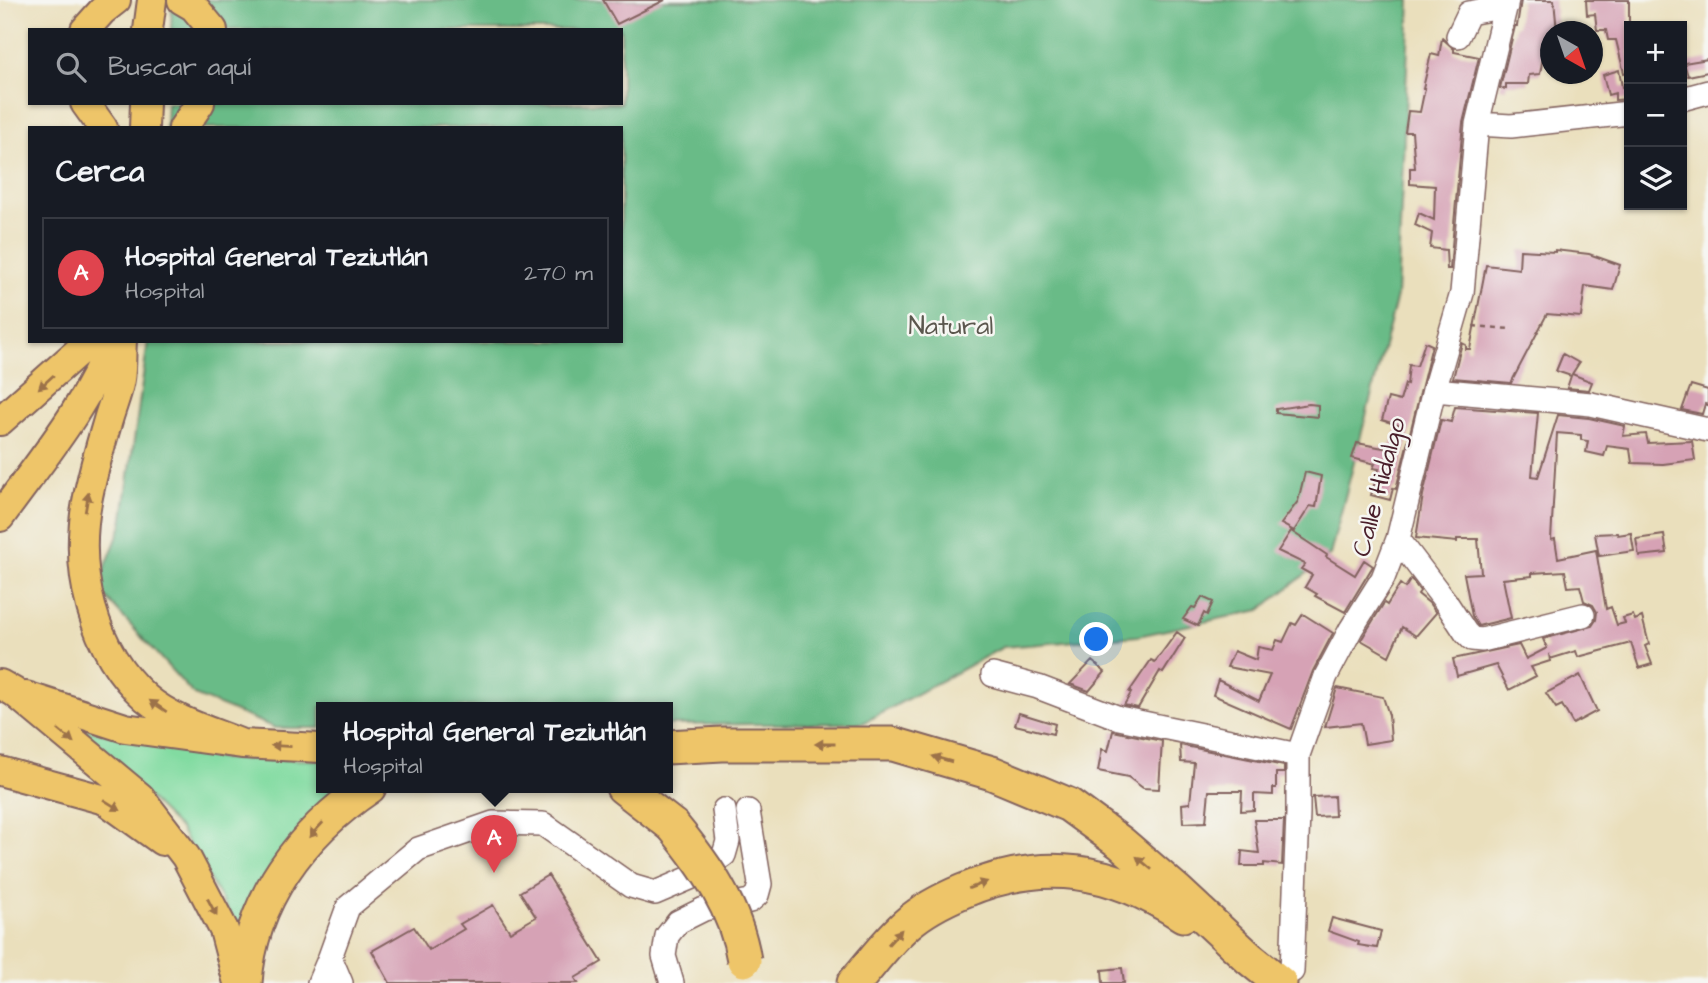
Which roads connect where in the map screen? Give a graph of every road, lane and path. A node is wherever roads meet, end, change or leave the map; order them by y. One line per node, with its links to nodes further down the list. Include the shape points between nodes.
1 (116, 0): 5 (main road)
2 (152, 0): 6 (main road)
3 (182, 0): 7 (main road)
4 (1507, 3): 8 (street, via 1469,13); 15 (street, Calle Hidalgo)
5 (87, 28)
6 (148, 28)
7 (211, 28)
8 (1458, 36)
9 (1708, 92): 10 (street)
10 (1687, 98)
11 (86, 105): 16 (main road)
12 (145, 105): 17 (main road)
13 (199, 105): 18 (main road)
14 (1624, 115): 15 (street, via 1511,126)
15 (1477, 124): 19 (street, Calle Hidalgo, via 1462,293)
16 (102, 126)
17 (145, 126)
18 (184, 126)
19 (1452, 323): 20 (path); 24 (street, Calle Hidalgo)
20 (1510, 329)
21 (88, 343): 25 (main road, one-way to 25)
22 (110, 343): 27 (main road, via 62,433)
23 (122, 343): 32 (main road, one-way to 23, via 173,716 147,698 122,672 89,600 82,541 87,503 120,379)
24 (1434, 390): 26 (street, via 1591,404); 28 (street, Calle Hidalgo)
25 (0, 421)
26 (1708, 430)
27 (0, 517)
28 (1398, 539): 29 (street, via 1472,639); 35 (street, Calle Hidalgo, via 1383,578 1326,676)
29 (1583, 615)
30 (993, 675): 35 (street, via 1119,718)
31 (7, 688): 32 (main road, via 125,727); 41 (main road, one-way to 41, via 140,797)
32 (242, 744): 34 (main road, one-way to 32)
33 (673, 747): 45 (highway, one-way to 33, via 1147,865 1069,805 992,773 893,744)
34 (316, 748)
35 (1297, 755): 47 (street, Calle Hidalgo, via 1298,813)
36 (0, 771): 41 (main road, one-way to 41, via 105,800)
37 (361, 793): 49 (highway, one-way to 49, via 321,824 281,876 253,937)
38 (631, 793): 46 (highway, bridge, via 673,825 720,891 738,934)
39 (724, 810): 42 (street, via 728,841 724,855 690,878)
40 (748, 811): 43 (street, via 760,884 757,895 750,901 704,909 678,922)
41 (186, 857): 48 (main road, one-way to 48, via 224,930)
42 (655, 893): 43 (street); 44 (street, via 631,886 543,824 493,823 418,849 348,907)
43 (671, 931): 52 (street, via 664,956)
44 (330, 957): 50 (street); 51 (street)
45 (1249, 958): 47 (highway); 53 (highway, one-way to 45, via 907,923 943,899 1013,873 1084,874 1127,885)
46 (745, 972)
47 (1286, 977)
48 (238, 983)
49 (245, 983)
50 (319, 983)
51 (341, 983)
52 (672, 983)
53 (854, 983)

